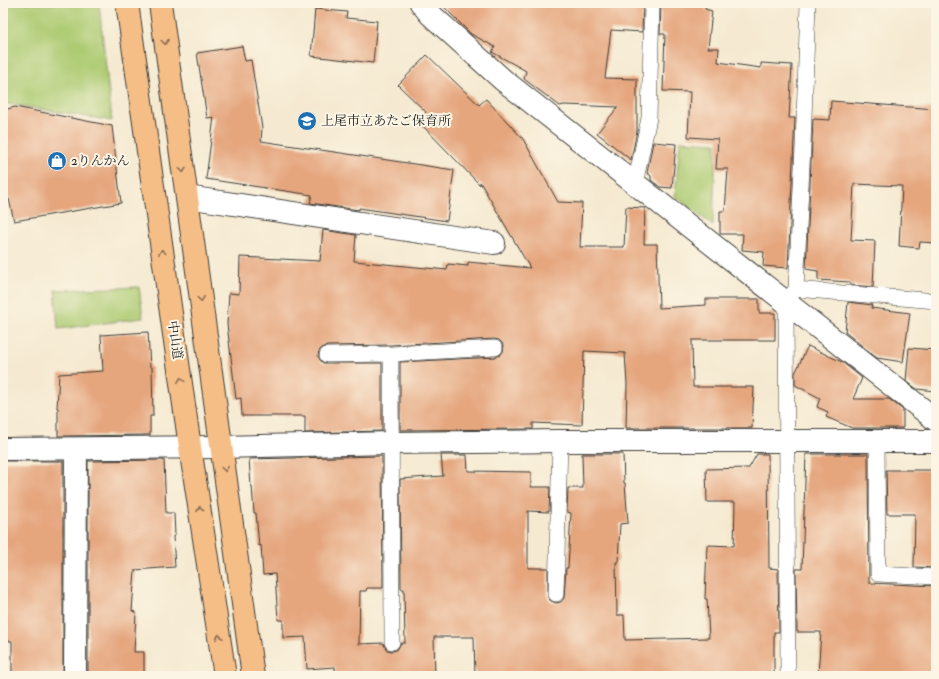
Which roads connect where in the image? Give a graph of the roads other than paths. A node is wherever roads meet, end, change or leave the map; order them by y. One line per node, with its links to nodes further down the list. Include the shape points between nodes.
1 (127, 3): 20 (highway, 中山道, one-way to 1)
2 (160, 3): 7 (highway, one-way to 7)
3 (420, 3): 6 (street, via 503,80)
4 (808, 3): 9 (lane, via 803,147)
5 (652, 5): 6 (lane, via 649,118)
6 (635, 184): 9 (street)
7 (187, 197): 8 (street); 21 (highway, one-way to 21)
8 (494, 243)
9 (791, 296): 10 (lane); 14 (street); 16 (lane)
10 (936, 301)
11 (495, 348): 12 (lane)
12 (392, 354): 13 (lane); 19 (lane)
13 (327, 355)
14 (936, 420)
15 (560, 441): 16 (street); 19 (street); 25 (lane)
16 (788, 441): 17 (street); 30 (lane)
17 (877, 441): 18 (street); 24 (lane, via 878,574)
18 (936, 441)
19 (391, 443): 21 (street); 26 (lane)
20 (190, 447): 21 (street); 23 (street); 28 (highway, 中山道, one-way to 20)
21 (222, 447): 29 (highway, one-way to 29)
22 (3, 449): 23 (street)
23 (76, 449): 27 (street)
24 (936, 577)
25 (556, 594)
26 (392, 642)
27 (75, 676)
28 (225, 676)
29 (253, 676)
30 (788, 676)

